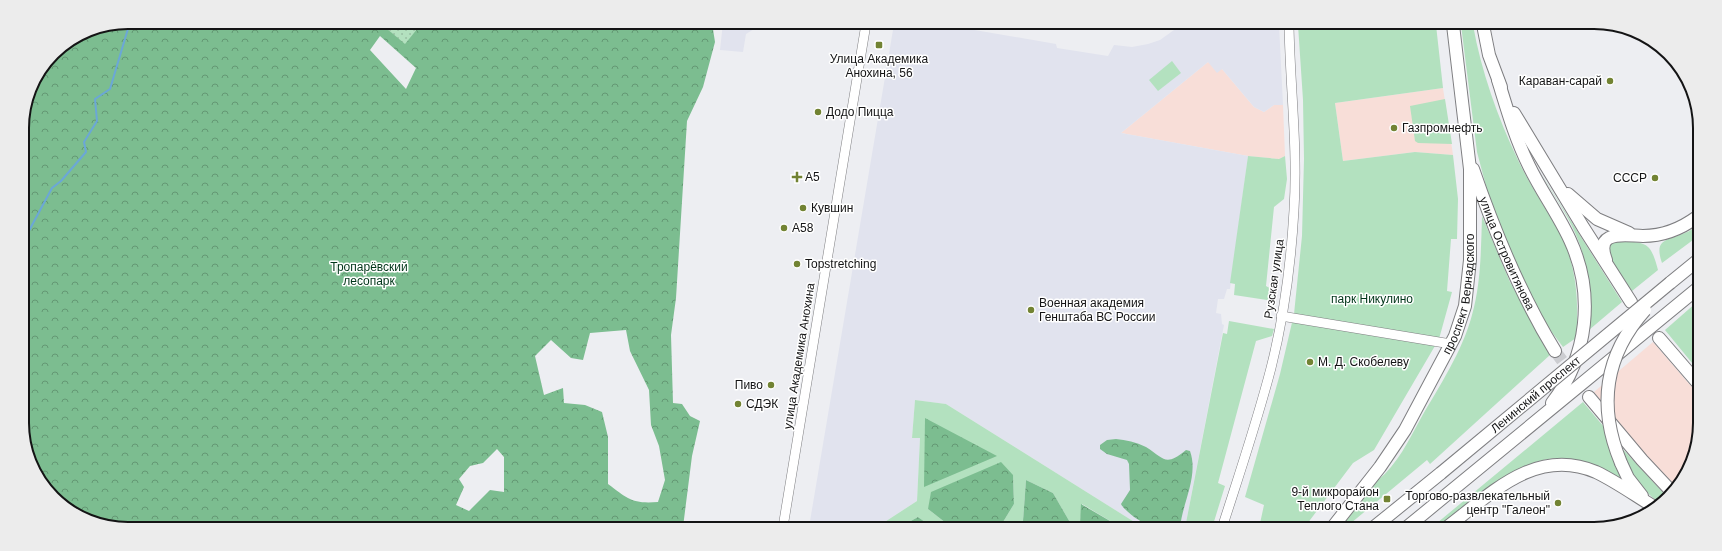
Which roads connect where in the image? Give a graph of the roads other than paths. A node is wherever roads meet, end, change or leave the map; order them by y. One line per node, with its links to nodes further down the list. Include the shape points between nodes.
1 (865, 29): 25 (street, улица Академика Анохина)
2 (1289, 29): 15 (street, Рузская улица, via 1295,189 1290,261)
3 (1453, 29): 6 (main road, проспект Вернадского)
4 (1483, 29): 5 (main road, via 1488,55)
5 (1498, 80): 7 (main road, via 1516,117); 21 (main road, via 1524,155 1570,240 1579,266 1583,290 1584,326 1577,360 1565,385)
6 (1468, 151): 17 (main road, проспект Вернадского, via 1471,210 1469,277 1465,306); 18 (main road, улица Островитянова, via 1504,254 1535,318)
7 (1554, 178): 9 (main road, via 1574,200 1597,219); 11 (main road)
8 (1693, 220): 9 (main road, via 1669,232)
9 (1637, 236): 11 (main road, via 1619,235 1607,238 1603,251)
10 (1693, 263): 12 (main road, Ленинский проспект)
11 (1608, 266): 14 (main road)
12 (1670, 283): 23 (main road, bridge, via 1632,327 1616,356 1607,390 1608,422 1621,463 1633,485); 28 (main road, Ленинский проспект, bridge)
13 (1693, 293): 21 (main road, Ленинский проспект)
14 (1631, 302)
15 (1281, 316): 17 (street); 26 (street, Рузская улица, via 1270,369)
16 (1659, 338): 19 (main road)
17 (1451, 344): 27 (main road, проспект Вернадского, via 1401,436)
18 (1555, 351)
19 (1693, 377)
20 (1589, 397): 22 (main road, via 1633,451)
21 (1540, 419): 29 (main road, Ленинский проспект)
22 (1669, 488)
23 (1651, 503)
24 (1650, 504): 30 (main road, via 1596,472 1574,466 1551,465 1531,469 1515,477)
25 (784, 522)
26 (1224, 522)
27 (1337, 522)
28 (1380, 522)
29 (1413, 522)
30 (1454, 522)

